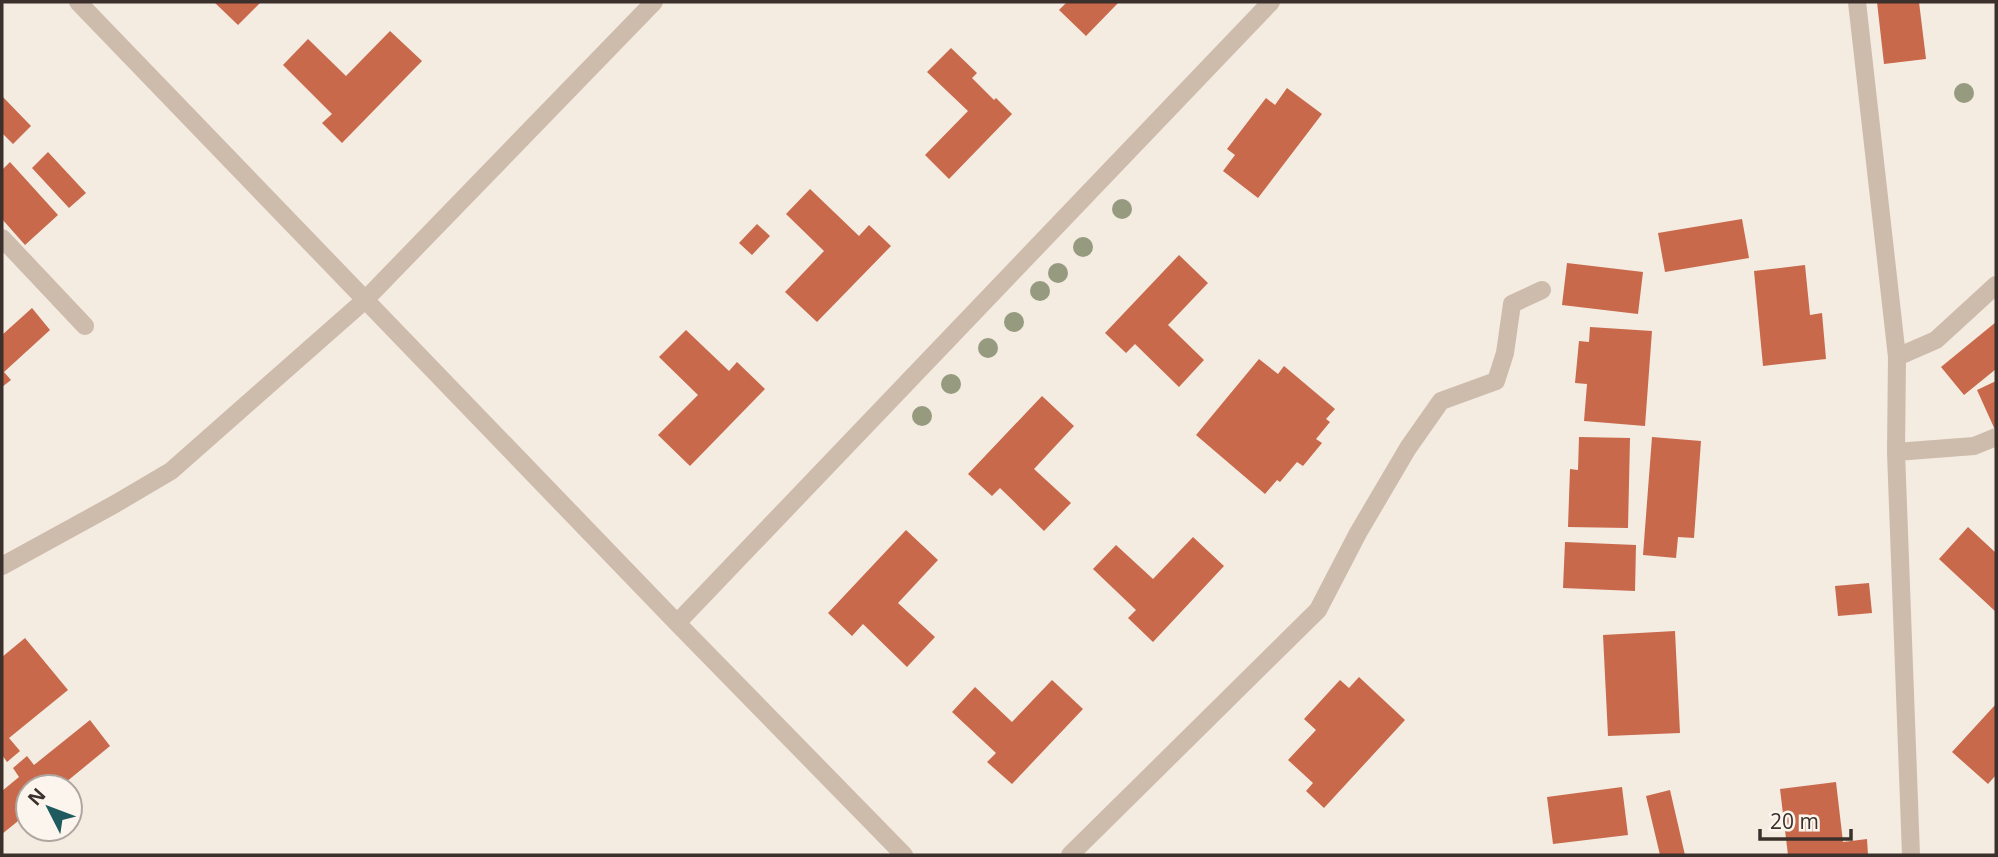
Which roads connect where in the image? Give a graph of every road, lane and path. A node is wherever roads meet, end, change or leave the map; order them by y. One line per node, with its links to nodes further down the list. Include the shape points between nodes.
1 (78, 2): 8 (street)
2 (654, 2): 8 (street)
3 (1271, 2): 14 (street)
4 (1857, 2): 10 (street)
5 (2, 238): 9 (street)
6 (1996, 285): 10 (street, via 1936,340)
7 (1542, 290): 16 (street, via 1513,304 1496,381 1441,401 1408,448 1318,610)
8 (365, 300): 13 (street, via 171,471); 14 (street)
9 (85, 326)
10 (1897, 357): 12 (street)
11 (1996, 437): 12 (street, via 1975,446)
12 (1896, 452): 17 (street)
13 (2, 566)
14 (677, 624): 15 (street)
15 (904, 855)
16 (1070, 855)
17 (1911, 855)

